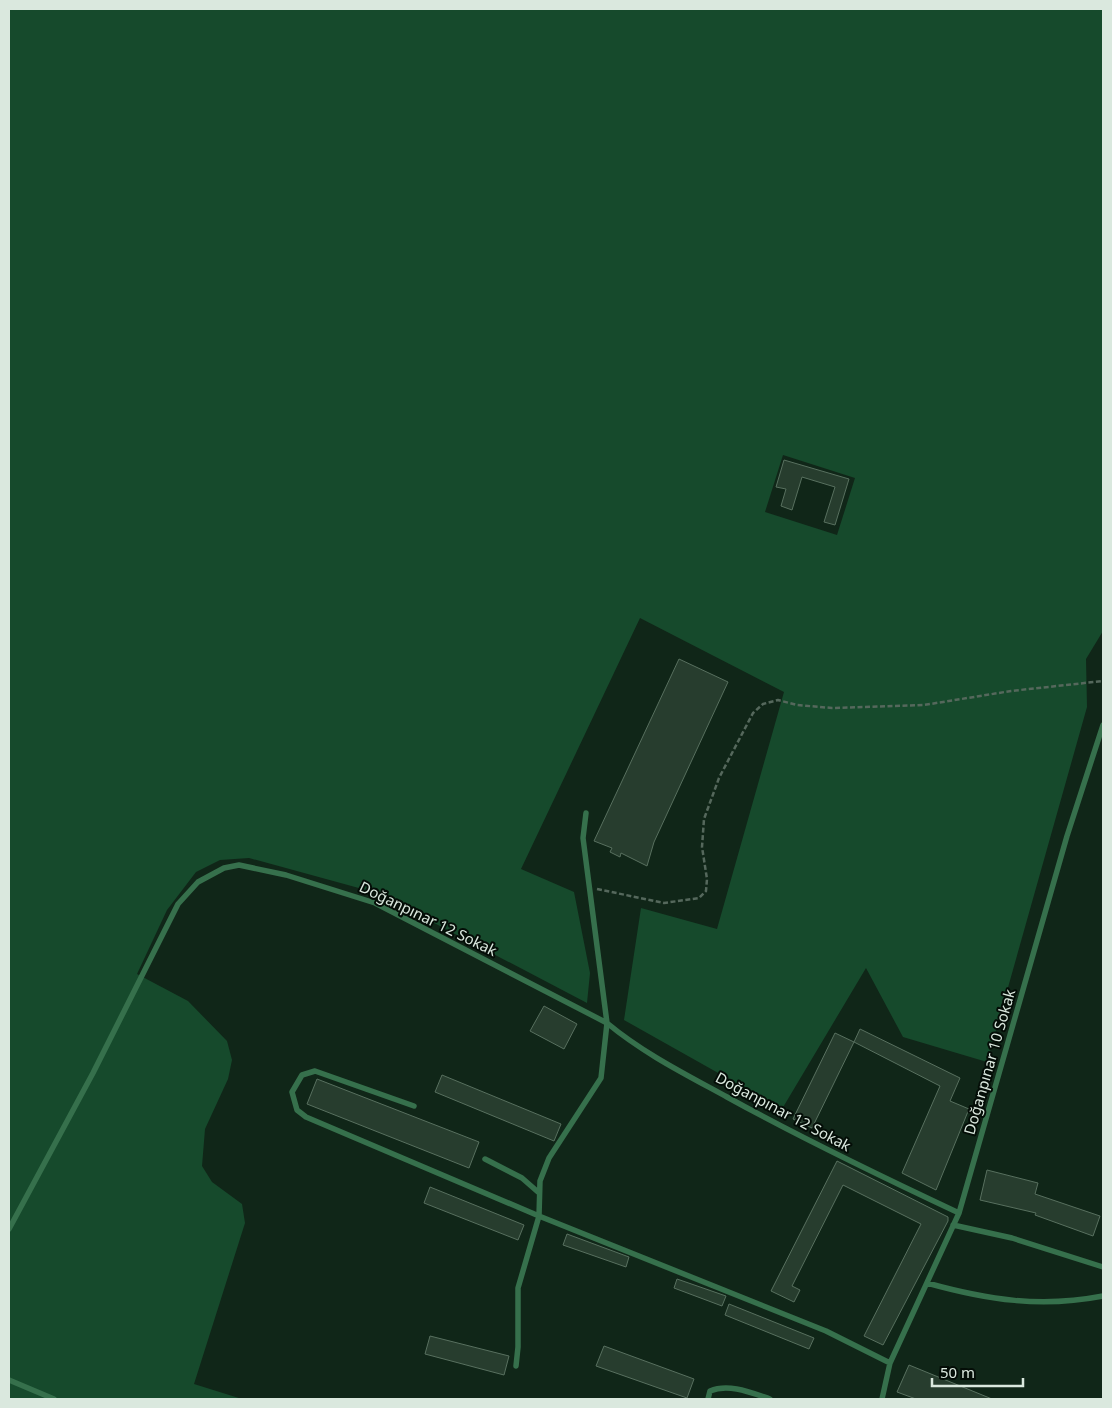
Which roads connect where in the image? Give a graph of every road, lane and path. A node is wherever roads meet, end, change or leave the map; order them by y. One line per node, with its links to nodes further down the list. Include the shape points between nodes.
1 (1103, 681): 4 (path, via 915,706 832,708 778,700 763,704 753,713 719,778 704,819 702,847 706,891 699,898 664,903)
2 (1103, 725): 9 (lane, Doğanpınar 10 Sokak, via 1067,836)
3 (586, 813): 4 (lane, via 583,838)
4 (591, 888): 5 (lane)
5 (607, 1023): 8 (lane, via 600,1078 549,1158); 9 (lane, Doğanpınar 12 Sokak, via 666,1064 812,1144); 12 (lane, Doğanpınar 12 Sokak, via 375,903 286,875 239,866 212,872 178,904 93,1073)
6 (414, 1106): 10 (lane, via 315,1071 302,1075 292,1092 297,1110 306,1117)
7 (485, 1159): 8 (lane, via 522,1178)
8 (538, 1192): 10 (lane)
9 (959, 1213): 11 (lane, Doğanpınar 10 Sokak)
10 (539, 1216): 16 (lane, via 826,1331); 17 (lane, via 518,1288)
11 (953, 1225): 13 (lane, via 1012,1238); 14 (lane, Doğanpınar 10 Sokak)
12 (9, 1229)
13 (1103, 1268)
14 (927, 1283): 15 (lane, via 960,1292 1053,1303); 16 (lane, Doğanpınar 10 Sokak)
15 (1103, 1296)
16 (890, 1363): 19 (lane, Doğanpınar 10 Sokak)
17 (516, 1366)
18 (9, 1380): 20 (lane)
19 (884, 1398)
20 (54, 1399)
21 (708, 1399): 22 (lane, via 710,1391 719,1387 748,1391)
22 (770, 1399)

